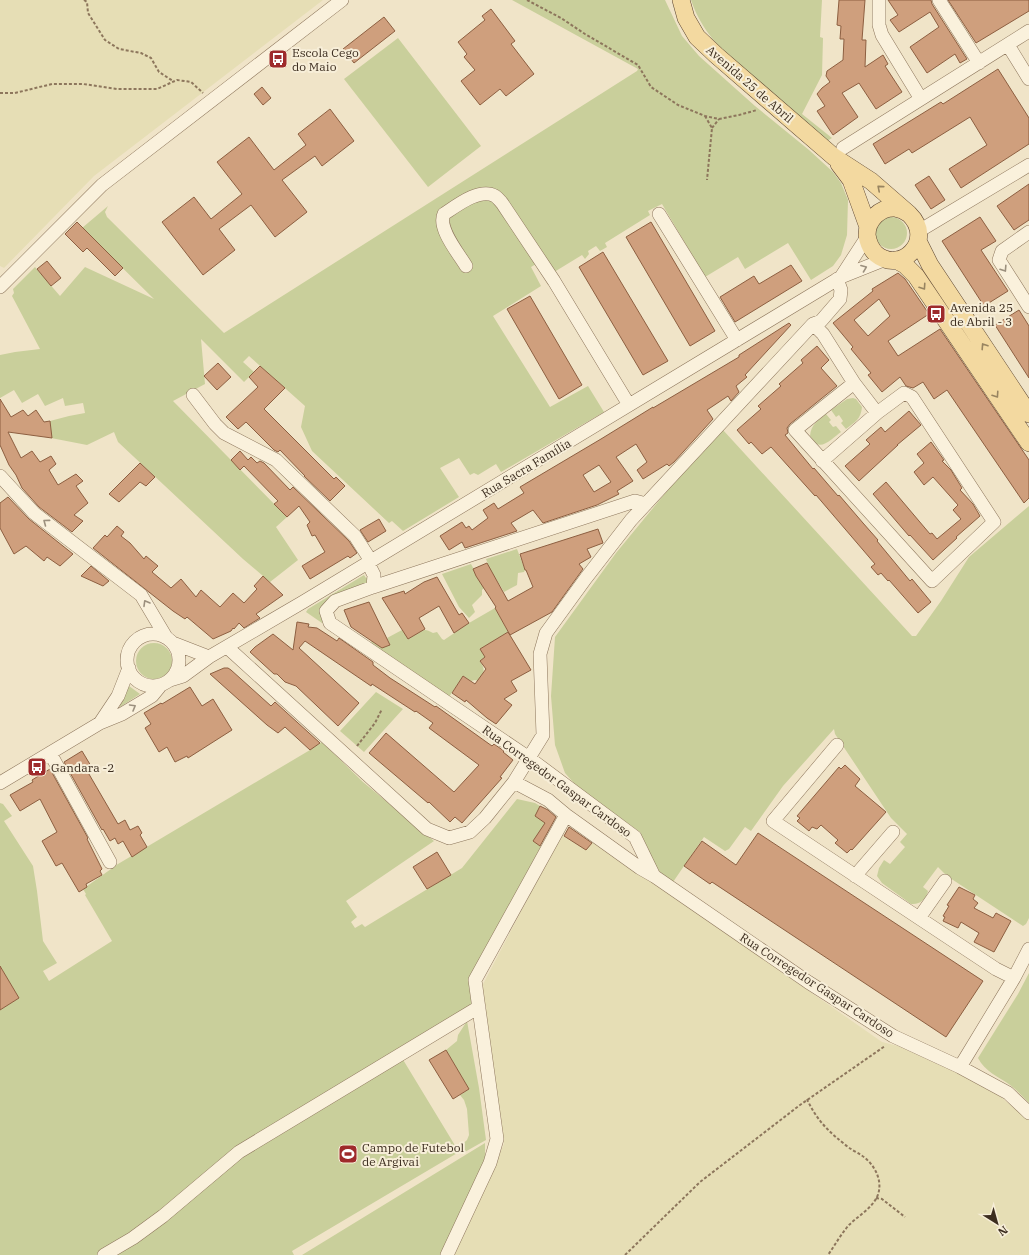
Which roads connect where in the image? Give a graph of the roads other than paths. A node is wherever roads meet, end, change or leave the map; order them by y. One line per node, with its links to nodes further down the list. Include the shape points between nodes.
1 (342, 0): 20 (street, via 102,185)
2 (681, 0): 10 (main road, Avenida 25 de Abril, via 686,18 698,37 716,55)
3 (879, 0): 9 (street, via 882,35)
4 (939, 0): 7 (street)
5 (1029, 30): 6 (street)
6 (1008, 45): 7 (street); 8 (street)
7 (979, 62): 9 (street)
8 (1029, 79)
9 (921, 99): 10 (street)
10 (839, 152): 13 (main road, Avenida 25 de Abril, one-way to 10); 14 (main road, Avenida 25 de Abril)
11 (1029, 165): 16 (street)
12 (659, 214): 24 (street)
13 (909, 214): 14 (main road, via 894,208 878,213 872,220); 16 (main road, Avenida 25 de Abril, via 917,224)
14 (868, 232): 17 (main road, Avenida 25 de Abril, via 870,245 874,251 879,256); 19 (street, Rua Sacra Família)
15 (1029, 232): 22 (street, one-way to 22, via 1002,251 999,260)
16 (919, 236): 17 (main road, via 910,254 904,258); 29 (main road, Avenida 25 de Abril, one-way to 16, via 930,264)
17 (891, 260): 19 (street, Rua Sacra Família, one-way to 17); 30 (main road, Avenida 25 de Abril, one-way to 30, via 905,265 916,276)
18 (466, 266): 27 (street, via 445,232 442,219 444,214 473,196 490,194 502,203 554,280)
19 (839, 278): 21 (street, Rua Sacra Família); 23 (street, via 840,299 821,321)
20 (0, 287)
21 (821, 289): 23 (street, via 826,303 814,318); 24 (street, Rua Sacra Família)
22 (1029, 307)
23 (813, 324): 25 (street, via 823,334); 33 (street)
24 (736, 340): 27 (street, Rua Sacra Família)
25 (854, 382): 28 (street); 31 (street, via 795,430)
26 (193, 395): 34 (street, via 224,433 276,460 355,536)
27 (629, 405): 34 (street, Rua Sacra Família)
28 (876, 413): 31 (street); 31 (street, via 904,393 912,397 994,522 932,581)
29 (1029, 414)
30 (1029, 443)
31 (822, 460)
32 (0, 476): 36 (street, one-way to 32, via 141,595 34,513)
33 (646, 504): 35 (street, via 635,501); 44 (street, via 586,578 546,633 540,654 543,735)
34 (369, 562): 35 (street, via 374,575); 37 (street, Rua Sacra Família)
35 (373, 587): 44 (street, Rua Corregedor Gaspar Cardoso, via 335,601 326,611 330,623)
36 (170, 640): 38 (street); 39 (street, via 157,634 140,637 129,650); 40 (street, via 178,650 179,662 175,674)
37 (227, 647): 38 (street, Rua Sacra Família); 45 (street, via 427,829 449,838 470,832 485,818)
38 (210, 657): 40 (street, Rua Sacra Família, via 183,676)
39 (128, 668): 40 (street, via 132,675 145,685 153,686); 41 (street, Rua Sacra Família, via 118,696)
40 (166, 682): 41 (street, Rua Sacra Família, one-way to 40, via 122,714 152,696)
41 (100, 723): 43 (street, Rua Sacra Família)
42 (836, 745): 51 (street, via 773,821)
43 (50, 753): 46 (street, Rua Sacra Família); 49 (street)
44 (529, 758): 45 (street); 50 (street, Rua Corregedor Gaspar Cardoso, via 635,837)
45 (514, 782): 47 (street, via 548,800)
46 (0, 783)
47 (566, 815): 50 (street); 56 (street, via 475,980)
48 (893, 832): 51 (street)
49 (110, 862)
50 (654, 876): 57 (street, Rua Corregedor Gaspar Cardoso, via 808,982 893,1036)
51 (855, 876): 53 (street)
52 (945, 881): 53 (street)
53 (919, 918): 55 (street, via 996,969)
54 (1029, 949): 55 (street)
55 (1014, 978): 57 (street)
56 (479, 1007): 59 (street, via 239,1152 163,1216); 60 (street, via 497,1140 490,1163)
57 (960, 1067): 58 (street, Rua Corregedor Gaspar Cardoso, via 1008,1093)
58 (1029, 1113)
59 (104, 1255)
60 (447, 1255)

